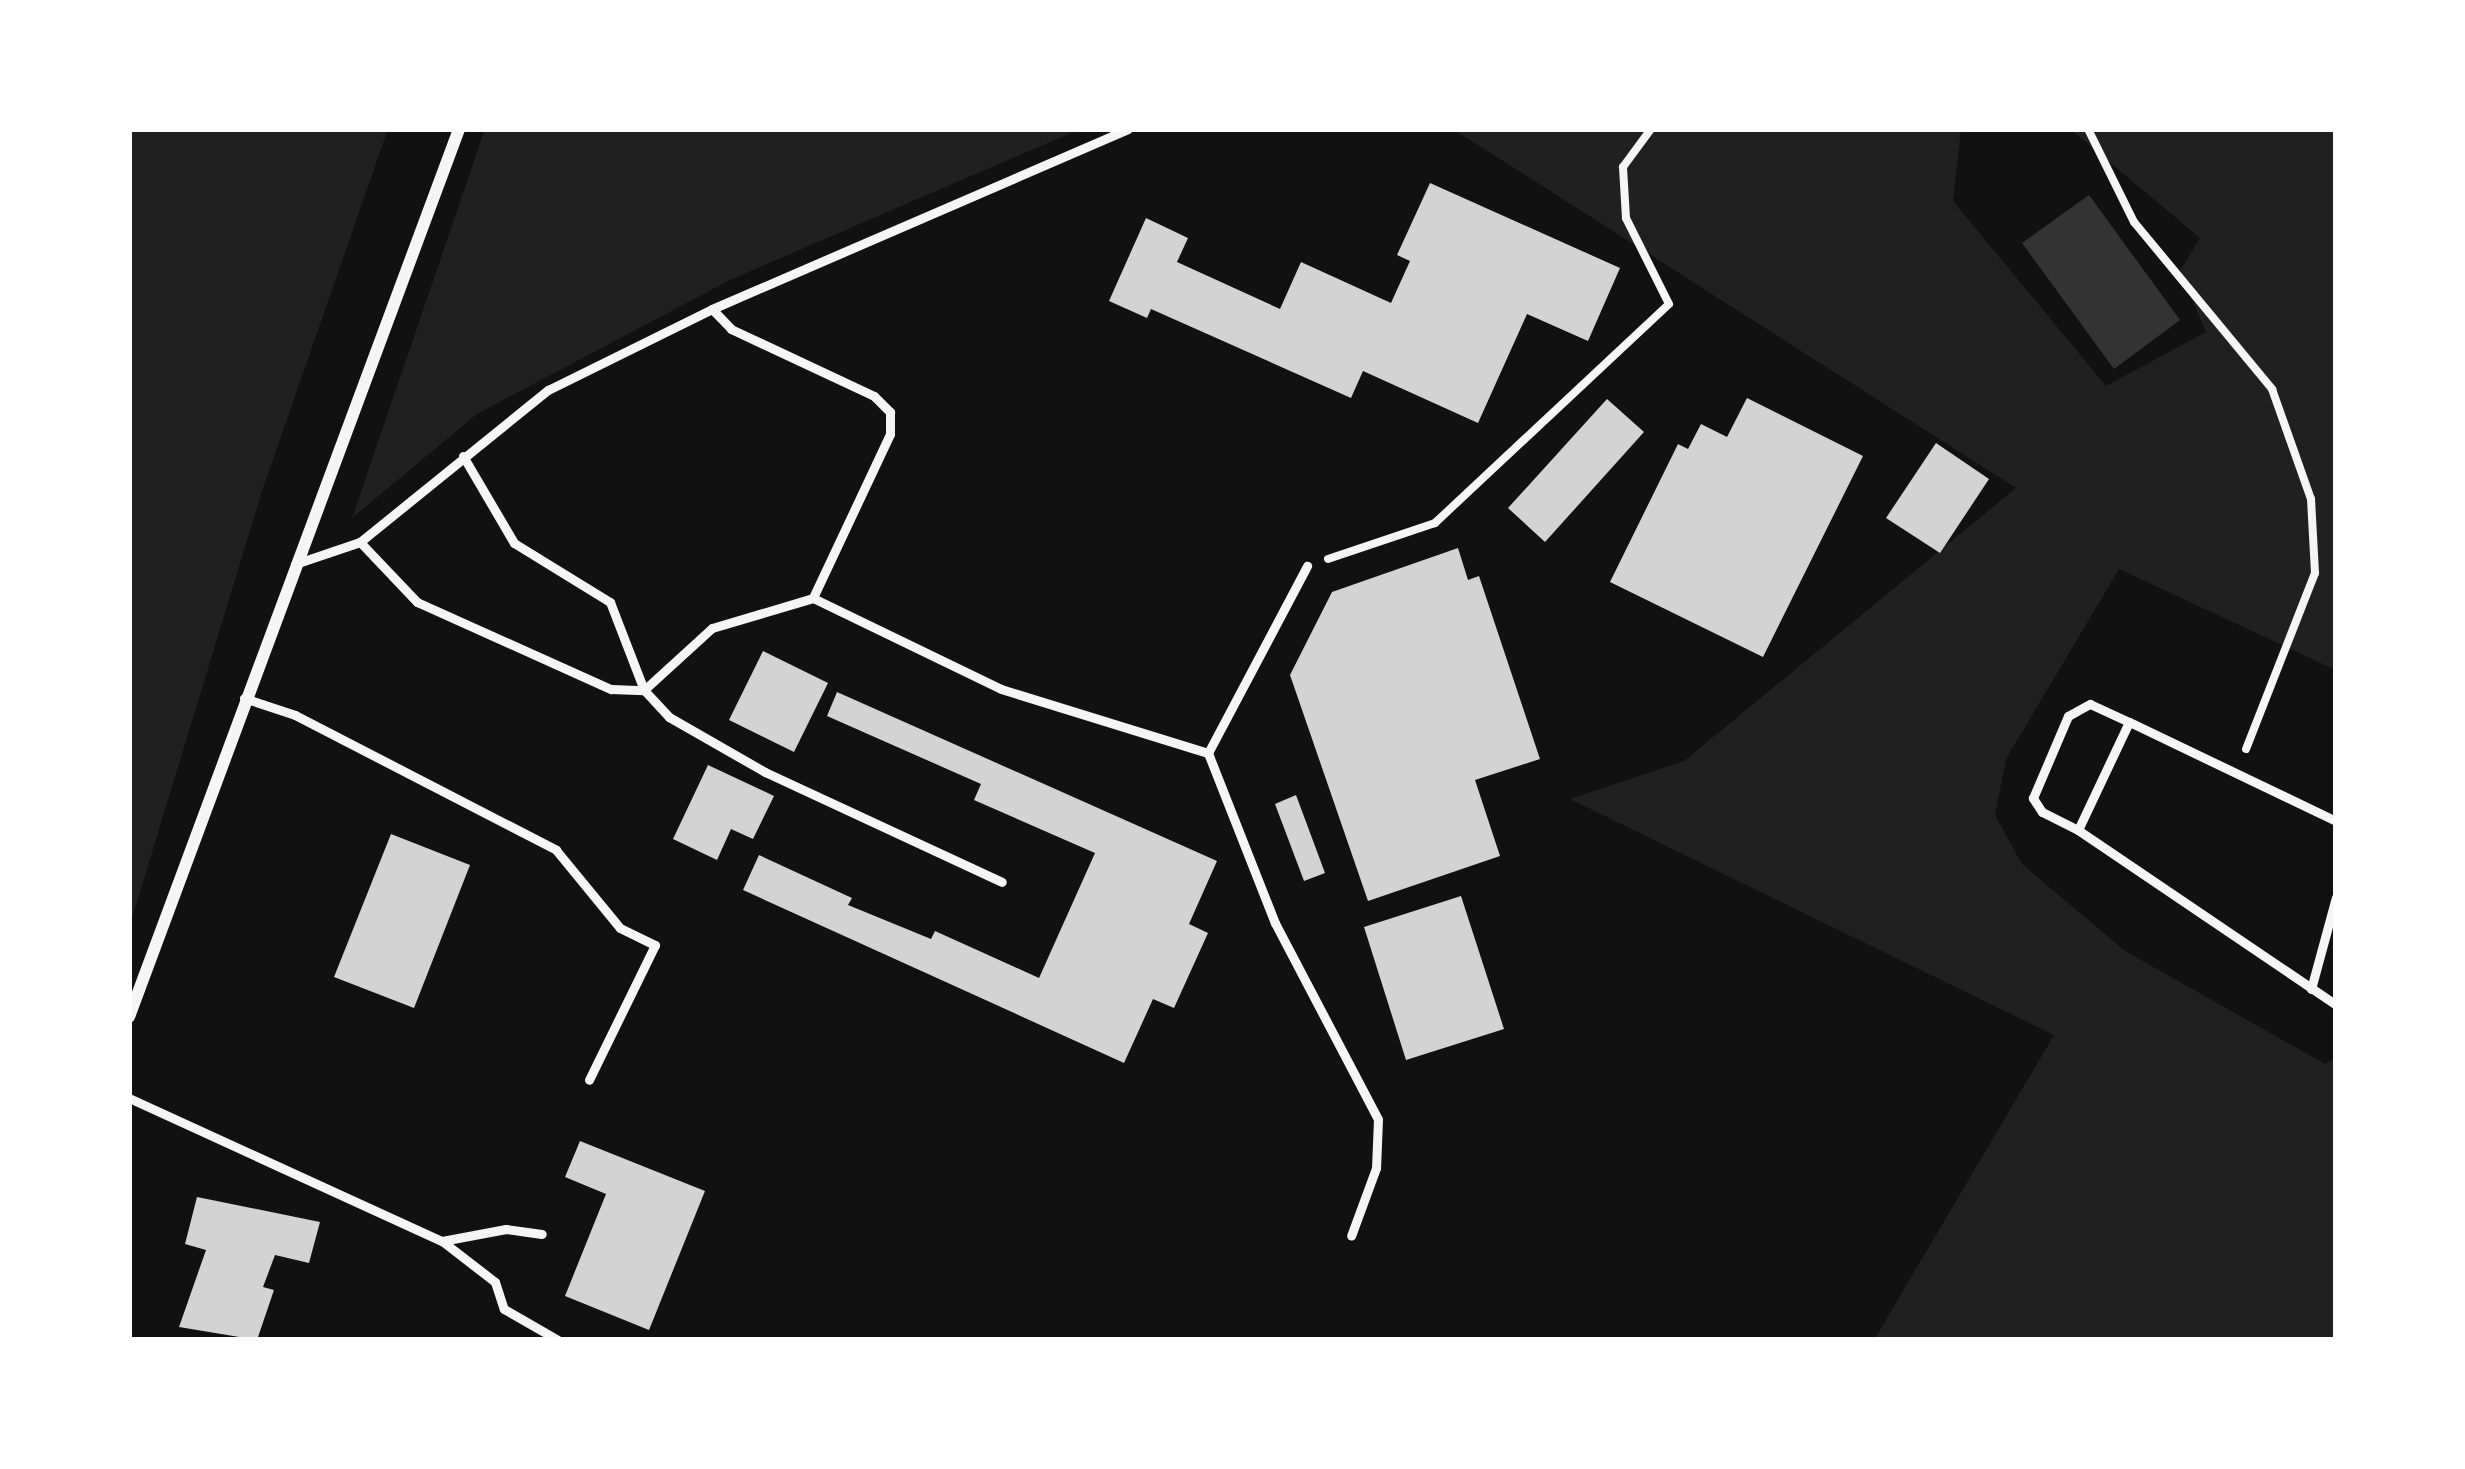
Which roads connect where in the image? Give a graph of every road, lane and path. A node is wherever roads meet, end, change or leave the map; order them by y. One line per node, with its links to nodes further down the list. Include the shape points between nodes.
1 (459, 129): 8 (street)
2 (1128, 129): 5 (lane)
3 (1651, 129): 9 (path, via 1623,167 1626,218 1670,304 1435,523)
4 (2088, 129): 15 (path, via 2134,222 2272,389 2311,499 2314,572)
5 (712, 309): 6 (lane, via 548,390); 10 (lane, via 731,329 874,396 890,412 890,434)
6 (463, 456): 7 (lane); 11 (lane, via 514,543 610,602)
7 (360, 542): 8 (lane); 11 (lane, via 417,602 611,689)
8 (295, 564): 12 (street)
9 (1307, 566): 14 (lane)
10 (813, 598): 11 (lane, via 712,628); 14 (lane, via 1001,689)
11 (644, 690): 18 (lane, via 669,716 765,772)
12 (244, 698): 22 (street); 23 (lane, via 295,715 556,850 620,928 655,945)
13 (2129, 722): 15 (lane); 17 (lane); 17 (lane, via 2090,704 2068,716 2033,798 2042,812)
14 (1208, 752): 26 (lane, via 1275,923 1378,1119 1376,1168)
15 (2237, 772): 16 (lane)
16 (2336, 821)
17 (2078, 830): 20 (lane)
18 (1002, 882)
19 (2336, 897): 20 (lane)
20 (2312, 989): 21 (lane)
21 (2336, 1005)
22 (129, 1017)
23 (589, 1080)
24 (129, 1098): 27 (lane)
25 (542, 1234): 27 (lane, via 506,1229)
26 (1351, 1235)
27 (442, 1241): 28 (lane, via 495,1282 504,1309)
28 (558, 1340)

